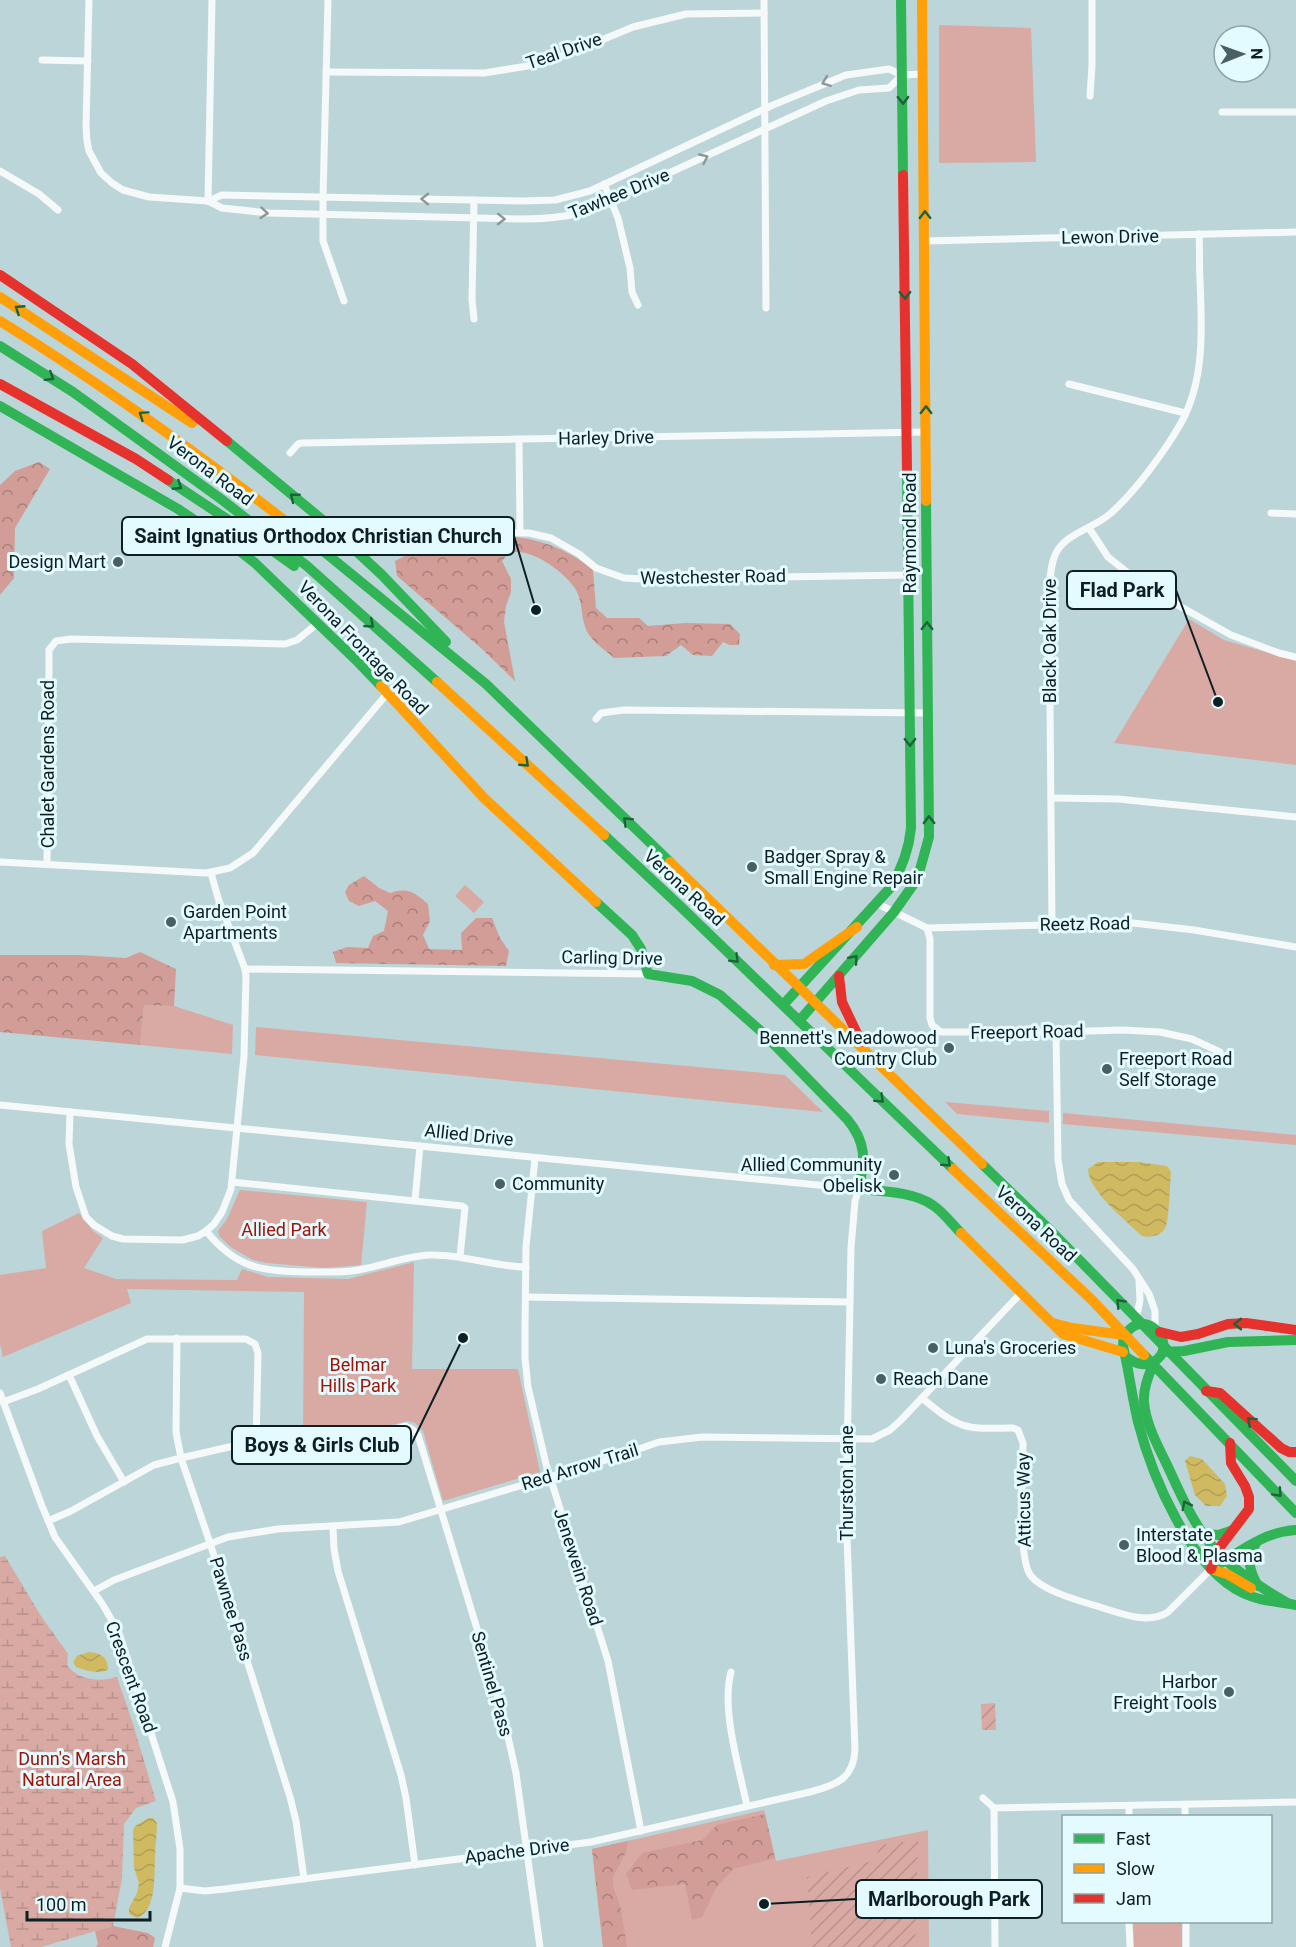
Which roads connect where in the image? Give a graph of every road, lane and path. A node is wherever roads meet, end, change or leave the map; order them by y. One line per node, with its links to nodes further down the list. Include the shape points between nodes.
1 (89, 0): 10 (street)
2 (212, 0): 24 (street)
3 (328, 0): 11 (street)
4 (764, 0): 8 (street)
5 (902, 0): 13 (main road, Raymond Road)
6 (922, 0): 12 (main road, Raymond Road)
7 (1092, 0): 14 (street)
8 (764, 13): 11 (street, Teal Drive, via 686,14 633,27 534,65 484,73); 15 (street)
9 (42, 60): 10 (street)
10 (88, 61): 24 (street, Tawhee Drive, via 87,141 101,173 123,190 138,195)
11 (326, 72): 21 (street)
12 (923, 74): 13 (street, Tawhee Drive); 30 (main road, Raymond Road, one-way to 12)
13 (902, 75): 15 (street, Tawhee Drive, one-way to 15, via 889,69 846,75); 18 (street, Tawhee Drive, via 889,88 859,90 826,100); 43 (main road, Raymond Road, one-way to 43)
14 (1090, 96)
15 (764, 110): 18 (street); 20 (street, Tawhee Drive)
16 (1222, 112): 17 (street)
17 (1296, 112)
18 (764, 130): 23 (street, Tawhee Drive, one-way to 18); 35 (street)
19 (1, 172): 25 (street)
20 (604, 184): 22 (street, Tawhee Drive, via 555,200); 23 (street)
21 (323, 198): 22 (street, Tawhee Drive, one-way to 21); 24 (street, Tawhee Drive, via 222,195); 26 (street)
22 (474, 200): 27 (street)
23 (611, 200): 27 (street, Tawhee Drive, one-way to 23, via 550,219 584,212); 34 (street, via 626,245 632,292)
24 (208, 201): 26 (street, Tawhee Drive, one-way to 26, via 222,208)
25 (58, 210)
26 (323, 215): 27 (street, Tawhee Drive); 33 (street, via 326,251)
27 (473, 218): 36 (street)
28 (1296, 232): 29 (street, Lewon Drive)
29 (1199, 234): 30 (street, Lewon Drive); 42 (street, Black Oak Drive, via 1199,368)
30 (925, 241): 44 (main road, Raymond Road, one-way to 30)
31 (0, 275): 47 (main road, via 132,364)
32 (0, 297): 47 (main road, one-way to 32)
33 (344, 301)
34 (638, 304)
35 (766, 308)
36 (474, 319)
37 (0, 321): 57 (main road, Verona Road, one-way to 37, via 240,485 123,401)
38 (0, 346): 54 (main road, Verona Road, one-way to 54, via 73,392 221,498)
39 (0, 384): 54 (main road, one-way to 54, via 136,459)
40 (1069, 384): 42 (street)
41 (0, 406): 55 (main road, Verona Frontage Road, via 199,522 255,563)
42 (1185, 413): 50 (street, Black Oak Drive, via 1163,450 1126,498 1110,515)
43 (907, 432): 44 (street, Harley Drive); 45 (street, Harley Drive); 53 (main road, Raymond Road)
44 (926, 432): 60 (main road, Raymond Road, one-way to 44)
45 (519, 439): 46 (street, Harley Drive, via 302,443); 51 (street)
46 (290, 453)
47 (243, 457): 57 (main road, one-way to 47, via 382,575 325,522)
48 (1271, 513): 49 (street)
49 (1296, 514)
50 (1089, 528): 56 (street, via 1108,557 1158,594 1231,635); 62 (street, Black Oak Drive, via 1064,542 1050,572)
51 (520, 532): 52 (street, Westchester Road, via 407,532); 53 (street, Westchester Road, via 551,538 596,568 624,578)
52 (389, 543)
53 (909, 575): 59 (main road, Raymond Road)
54 (354, 610): 79 (main road, Verona Road, one-way to 79, via 482,723)
55 (318, 623): 58 (main road, Verona Frontage Road); 65 (street, Chalet Gardens Road, via 297,640 285,644 56,640 49,650 48,666)
56 (1296, 657)
57 (486, 684): 73 (main road, Verona Road, one-way to 57)
58 (386, 695): 66 (street, Chalet Gardens Road, via 253,854 230,868); 75 (main road, Verona Frontage Road, via 484,798 632,935 641,949)
59 (909, 712): 60 (street); 61 (street, via 610,710); 67 (main road, Raymond Road, one-way to 67, via 910,843 897,879)
60 (927, 713): 68 (main road, Raymond Road, one-way to 60, via 919,873 929,837)
61 (596, 719)
62 (1051, 798): 63 (street, via 1118,799); 69 (street, Black Oak Drive)
63 (1296, 817)
64 (0, 862): 65 (street)
65 (47, 863): 66 (street, Chalet Gardens Road)
66 (211, 873): 74 (street)
67 (878, 903): 68 (street, Reetz Road); 70 (main road, Raymond Road)
68 (894, 912): 71 (street, Reetz Road); 76 (main road, Raymond Road, one-way to 68)
69 (1052, 925): 71 (street, Reetz Road); 72 (street, Reetz Road, via 1144,924)
70 (856, 927): 73 (main road, via 804,964); 77 (main road, Raymond Road)
71 (927, 928): 81 (street, Freeport Road, via 930,1018 936,1030)
72 (1296, 947)
73 (774, 965): 77 (main road, Verona Road)
74 (246, 969): 75 (street, Carling Drive); 86 (street)
75 (648, 974): 90 (main road, Carling Drive, via 683,978 719,995 836,1109 858,1133 863,1145)
76 (839, 976): 78 (main road, Raymond Road); 82 (main road, via 839,993 846,1013)
77 (799, 988): 78 (main road, Verona Road); 79 (main road, Raymond Road)
78 (815, 1003): 80 (main road, Raymond Road); 82 (main road, Verona Road)
79 (783, 1005): 80 (main road, Verona Road)
80 (800, 1021): 116 (main road, Verona Road, one-way to 116, via 1092,1300)
81 (1056, 1032): 83 (street, Freeport Road, via 1160,1032 1192,1039); 95 (street, via 1058,1160 1064,1193 1133,1269)
82 (866, 1050): 110 (main road, Verona Road, one-way to 82, via 1048,1228)
83 (1220, 1052)
84 (0, 1105): 85 (street, Allied Drive)
85 (70, 1112): 86 (street, Allied Drive); 92 (street, via 69,1144 76,1187 86,1217 94,1225 123,1239 182,1240)
86 (237, 1128): 87 (street, Allied Drive); 89 (street)
87 (420, 1146): 88 (street, Allied Drive); 91 (street)
88 (535, 1158): 90 (street, Allied Drive); 94 (street, Jenewein Road)
89 (232, 1182): 91 (street); 92 (street, via 222,1212)
90 (859, 1189): 96 (main road, Allied Drive, via 905,1194 933,1205); 98 (street, Thurston Lane, via 851,1248)
91 (415, 1200): 93 (street, via 465,1208)
92 (206, 1231): 93 (street, via 232,1256 269,1271 352,1271 404,1259)
93 (460, 1256): 94 (street)
94 (526, 1267): 97 (street, Jenewein Road)
95 (1139, 1281): 100 (street, via 1140,1300); 101 (street, via 1149,1294)
96 (1021, 1293): 99 (main road); 112 (street, Red Arrow Trail)
97 (525, 1297): 98 (street); 119 (street, Jenewein Road, via 528,1387)
98 (850, 1302): 114 (street, Thurston Lane)
99 (1051, 1323): 103 (main road); 107 (main road, via 1063,1334)
100 (1134, 1325): 101 (main road, via 1148,1324); 103 (main road)
101 (1157, 1330): 102 (main road, one-way to 101, via 1246,1323 1181,1337); 106 (main road, via 1163,1338)
102 (1296, 1330)
103 (1124, 1335): 107 (main road)
104 (177, 1338): 109 (street, via 147,1339); 115 (street, via 246,1339 255,1344); 118 (street, Pawnee Pass, via 176,1432)
105 (1296, 1340): 106 (main road, via 1228,1342)
106 (1162, 1352): 108 (main road)
107 (1124, 1355): 108 (main road, via 1136,1365); 133 (main road, via 1151,1463 1182,1530)
108 (1154, 1362): 128 (main road, one-way to 108, via 1181,1495 1144,1406 1145,1384)
109 (69, 1375): 113 (street); 121 (street)
110 (1206, 1391): 117 (main road, one-way to 110, via 1281,1448 1220,1393); 120 (main road, Verona Road)
111 (0, 1393): 113 (street, Crescent Road)
112 (922, 1398): 114 (street, Red Arrow Trail, via 881,1436); 133 (street, Atticus Way, via 964,1427 1018,1430 1023,1443 1026,1567 1031,1577 1046,1587 1111,1610 1152,1618 1168,1612)
113 (3, 1402): 124 (street, Crescent Road)
114 (848, 1440): 119 (street, Red Arrow Trail, via 677,1439); 139 (street, Thurston Lane, via 847,1549 855,1760)
115 (256, 1443): 118 (street); 122 (street, Sentinel Pass, via 361,1439 405,1426 418,1435)
116 (1230, 1443): 123 (main road, Verona Road, one-way to 123); 126 (main road, via 1231,1463 1250,1497 1249,1509)
117 (1296, 1452)
118 (181, 1458): 121 (street, via 154,1465); 130 (street, Pawnee Pass)
119 (550, 1476): 122 (street, Red Arrow Trail); 148 (street, Jenewein Road, via 608,1661)
120 (1296, 1481)
121 (124, 1482): 124 (street)
122 (440, 1510): 125 (street, Red Arrow Trail, via 399,1522); 149 (street, Sentinel Pass, via 503,1714)
123 (1296, 1513)
124 (48, 1521): 135 (street, Crescent Road)
125 (333, 1527): 130 (street, Red Arrow Trail, via 254,1531); 150 (street, via 338,1571 401,1775)
126 (1234, 1530): 128 (main road, via 1219,1535); 131 (main road)
127 (1296, 1530): 129 (main road)
128 (1203, 1534): 131 (main road)
129 (1261, 1537): 132 (main road); 134 (main road, via 1248,1563)
130 (210, 1543): 135 (street, Red Arrow Trail); 151 (street, Pawnee Pass, via 290,1797)
131 (1217, 1551): 132 (main road); 133 (main road)
132 (1227, 1560): 133 (main road); 134 (main road)
133 (1211, 1569): 136 (main road); 137 (main road, via 1226,1584 1248,1595)
134 (1258, 1586): 136 (main road)
135 (93, 1591): 152 (street, Crescent Road, via 119,1633 173,1802 180,1849)
136 (1269, 1593): 137 (main road)
137 (1291, 1604)
138 (731, 1672): 143 (street, via 728,1708)
139 (846, 1775): 143 (street, Apache Drive, via 830,1787)
140 (983, 1798): 145 (street)
141 (1296, 1802): 142 (street)
142 (1185, 1804): 144 (street); 147 (street)
143 (747, 1806): 148 (street, Apache Drive)
144 (1129, 1806): 145 (street); 146 (street)
145 (994, 1808): 157 (street)
146 (1129, 1815)
147 (1185, 1815)
148 (641, 1831): 149 (street, Apache Drive)
149 (528, 1851): 150 (street, Apache Drive); 156 (street, Sentinel Pass)
150 (415, 1865): 151 (street, Apache Drive)
151 (304, 1879): 152 (street, Apache Drive, via 205,1891)
152 (180, 1888): 155 (street, Crescent Road)
153 (1130, 1923): 158 (street)
154 (1186, 1923): 159 (street)
155 (165, 1947)
156 (540, 1947)
157 (996, 1947)
158 (1130, 1947)
159 (1186, 1947)

